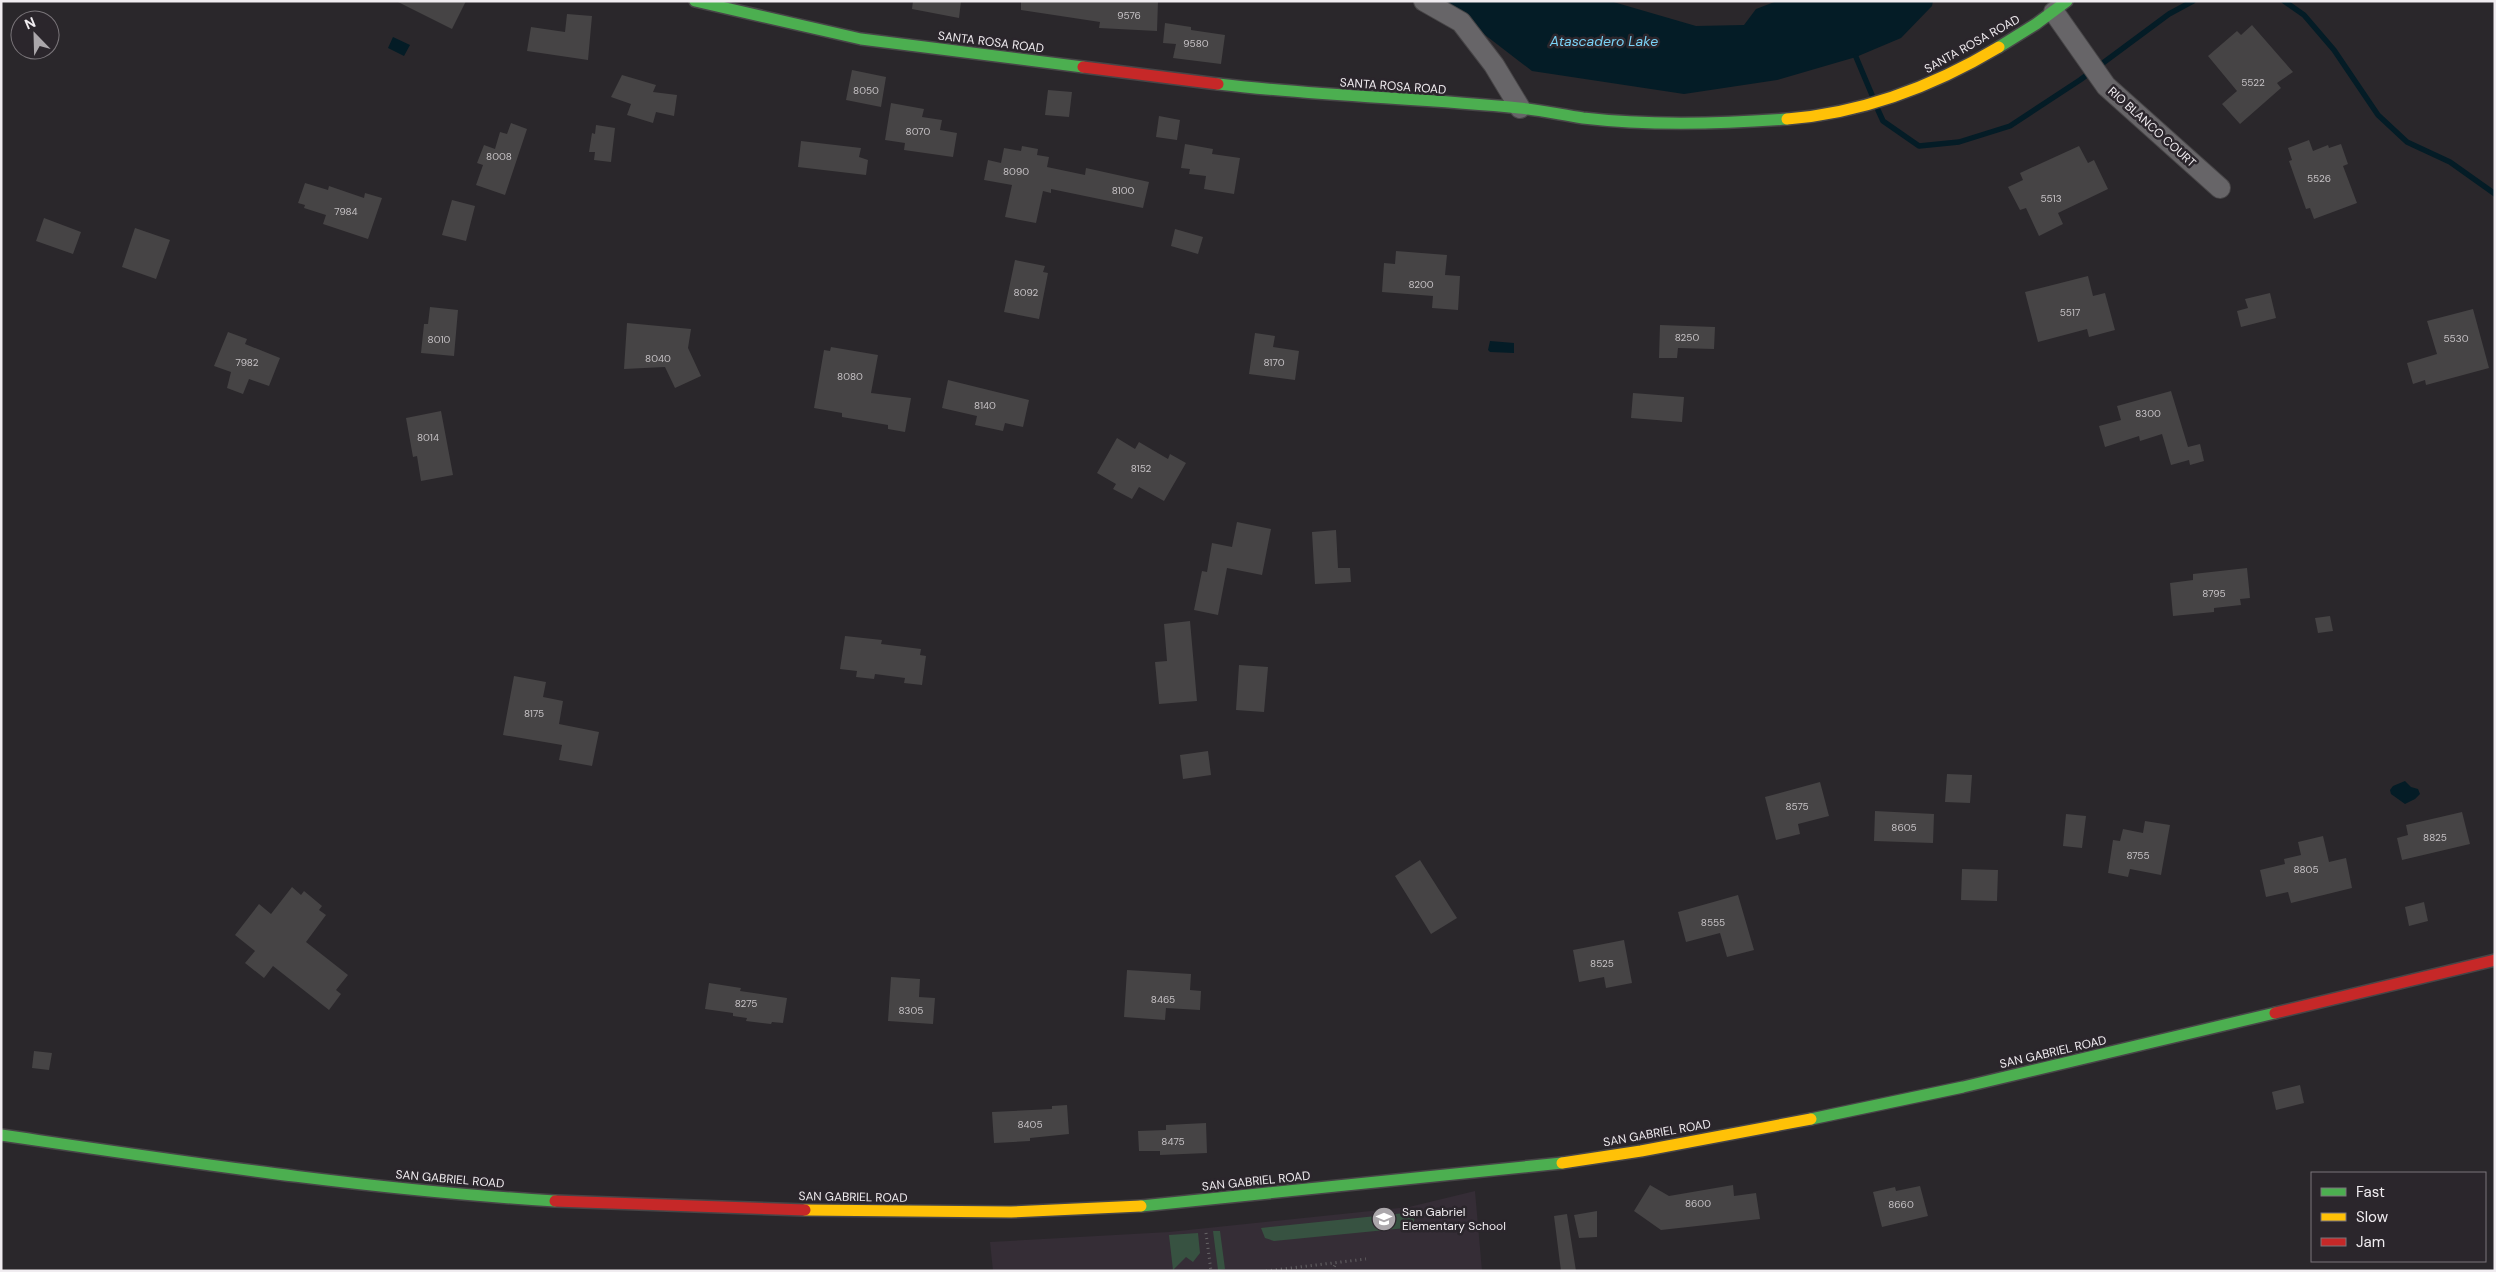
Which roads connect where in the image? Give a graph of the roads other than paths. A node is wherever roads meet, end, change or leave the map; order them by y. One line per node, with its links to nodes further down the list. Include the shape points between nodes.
1 (695, 1): 4 (street, SANTA ROSA ROAD, via 870,40 1292,93)
2 (1424, 1): 4 (street, via 1461,22 1494,65)
3 (2060, 7): 4 (street, SANTA ROSA ROAD, via 1992,52 1937,81 1885,100 1843,110 1761,121 1678,124 1584,118); 5 (street, RIO BLANCO COURT, via 2081,53 2106,86)
4 (1520, 108)
5 (2220, 188)
6 (2495, 960): 7 (street, SAN GABRIEL ROAD, via 2044,1068 1845,1112 1644,1151 1487,1171 1078,1210 901,1212 531,1200 315,1180)
7 (1, 1135)

